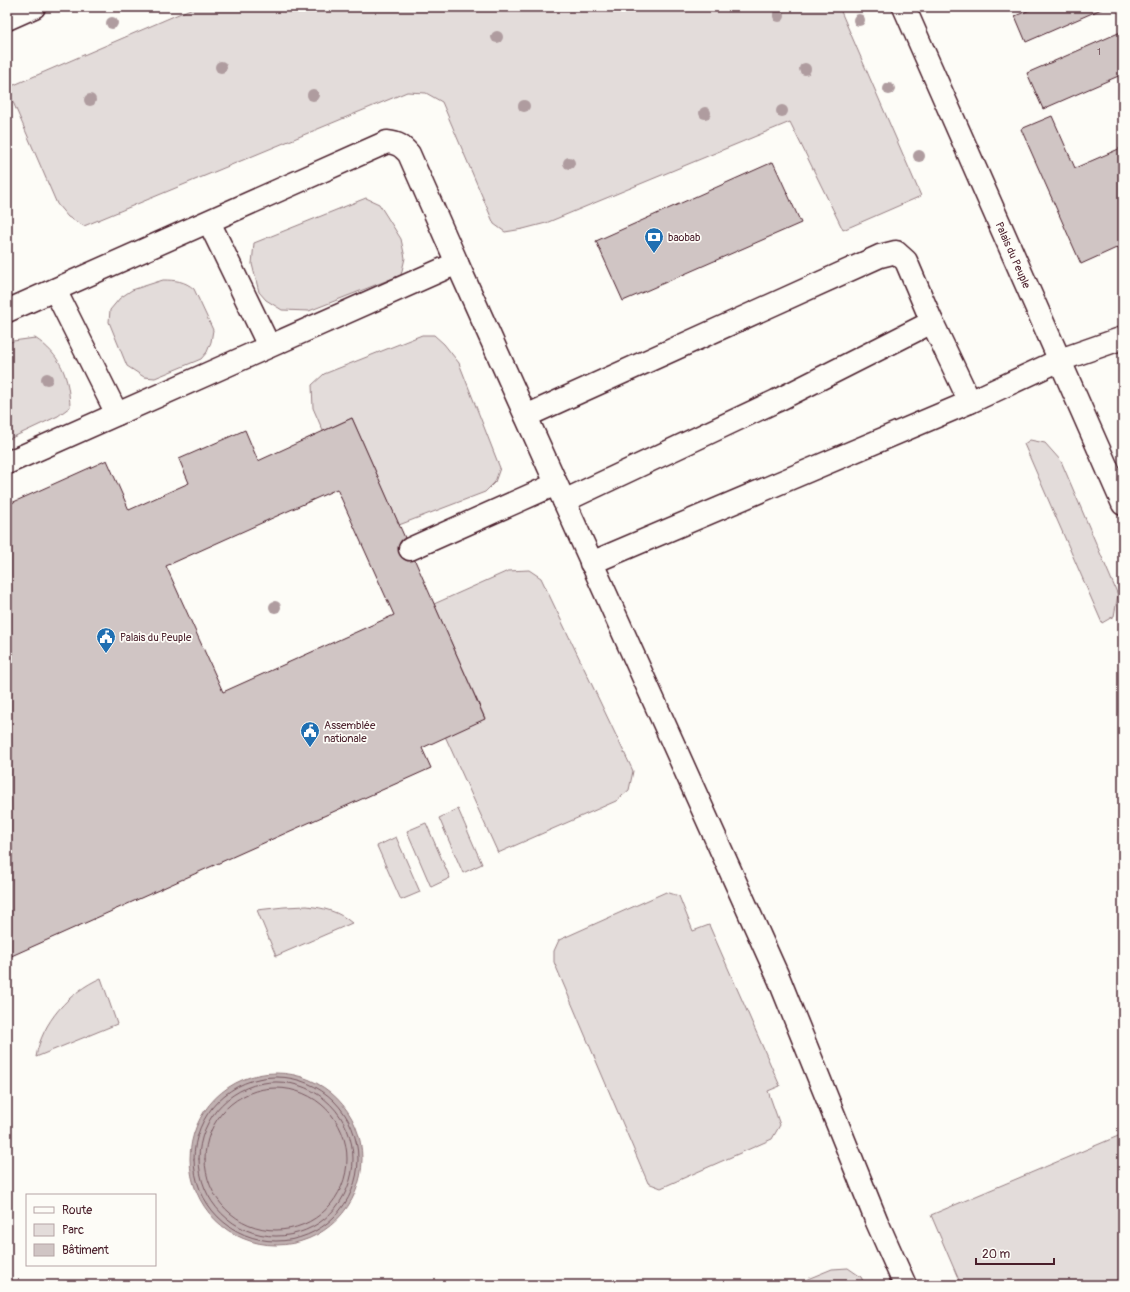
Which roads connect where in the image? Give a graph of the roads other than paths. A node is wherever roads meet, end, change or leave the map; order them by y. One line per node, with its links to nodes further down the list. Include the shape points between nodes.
1 (34, 7): 3 (street)
2 (904, 7): 11 (street, Palais du Peuple)
3 (7, 19)
4 (209, 222): 5 (street, via 377,146 387,142 395,143 409,154); 6 (street); 10 (street)
5 (457, 263): 10 (street); 14 (street)
6 (55, 290): 7 (street); 13 (street)
7 (7, 311)
8 (932, 322): 12 (street); 14 (street, via 906,261 896,252 880,256); 16 (street, via 776,401)
9 (1123, 338): 11 (street)
10 (269, 346): 13 (street)
11 (1060, 360): 12 (street); 17 (street, Palais du Peuple)
12 (970, 402): 19 (street)
13 (117, 414): 15 (street)
14 (526, 416): 16 (street)
15 (7, 463)
16 (560, 493): 18 (street); 19 (street)
17 (1123, 504)
18 (410, 549)
19 (591, 563): 20 (street, via 779,979)
20 (905, 1285)

